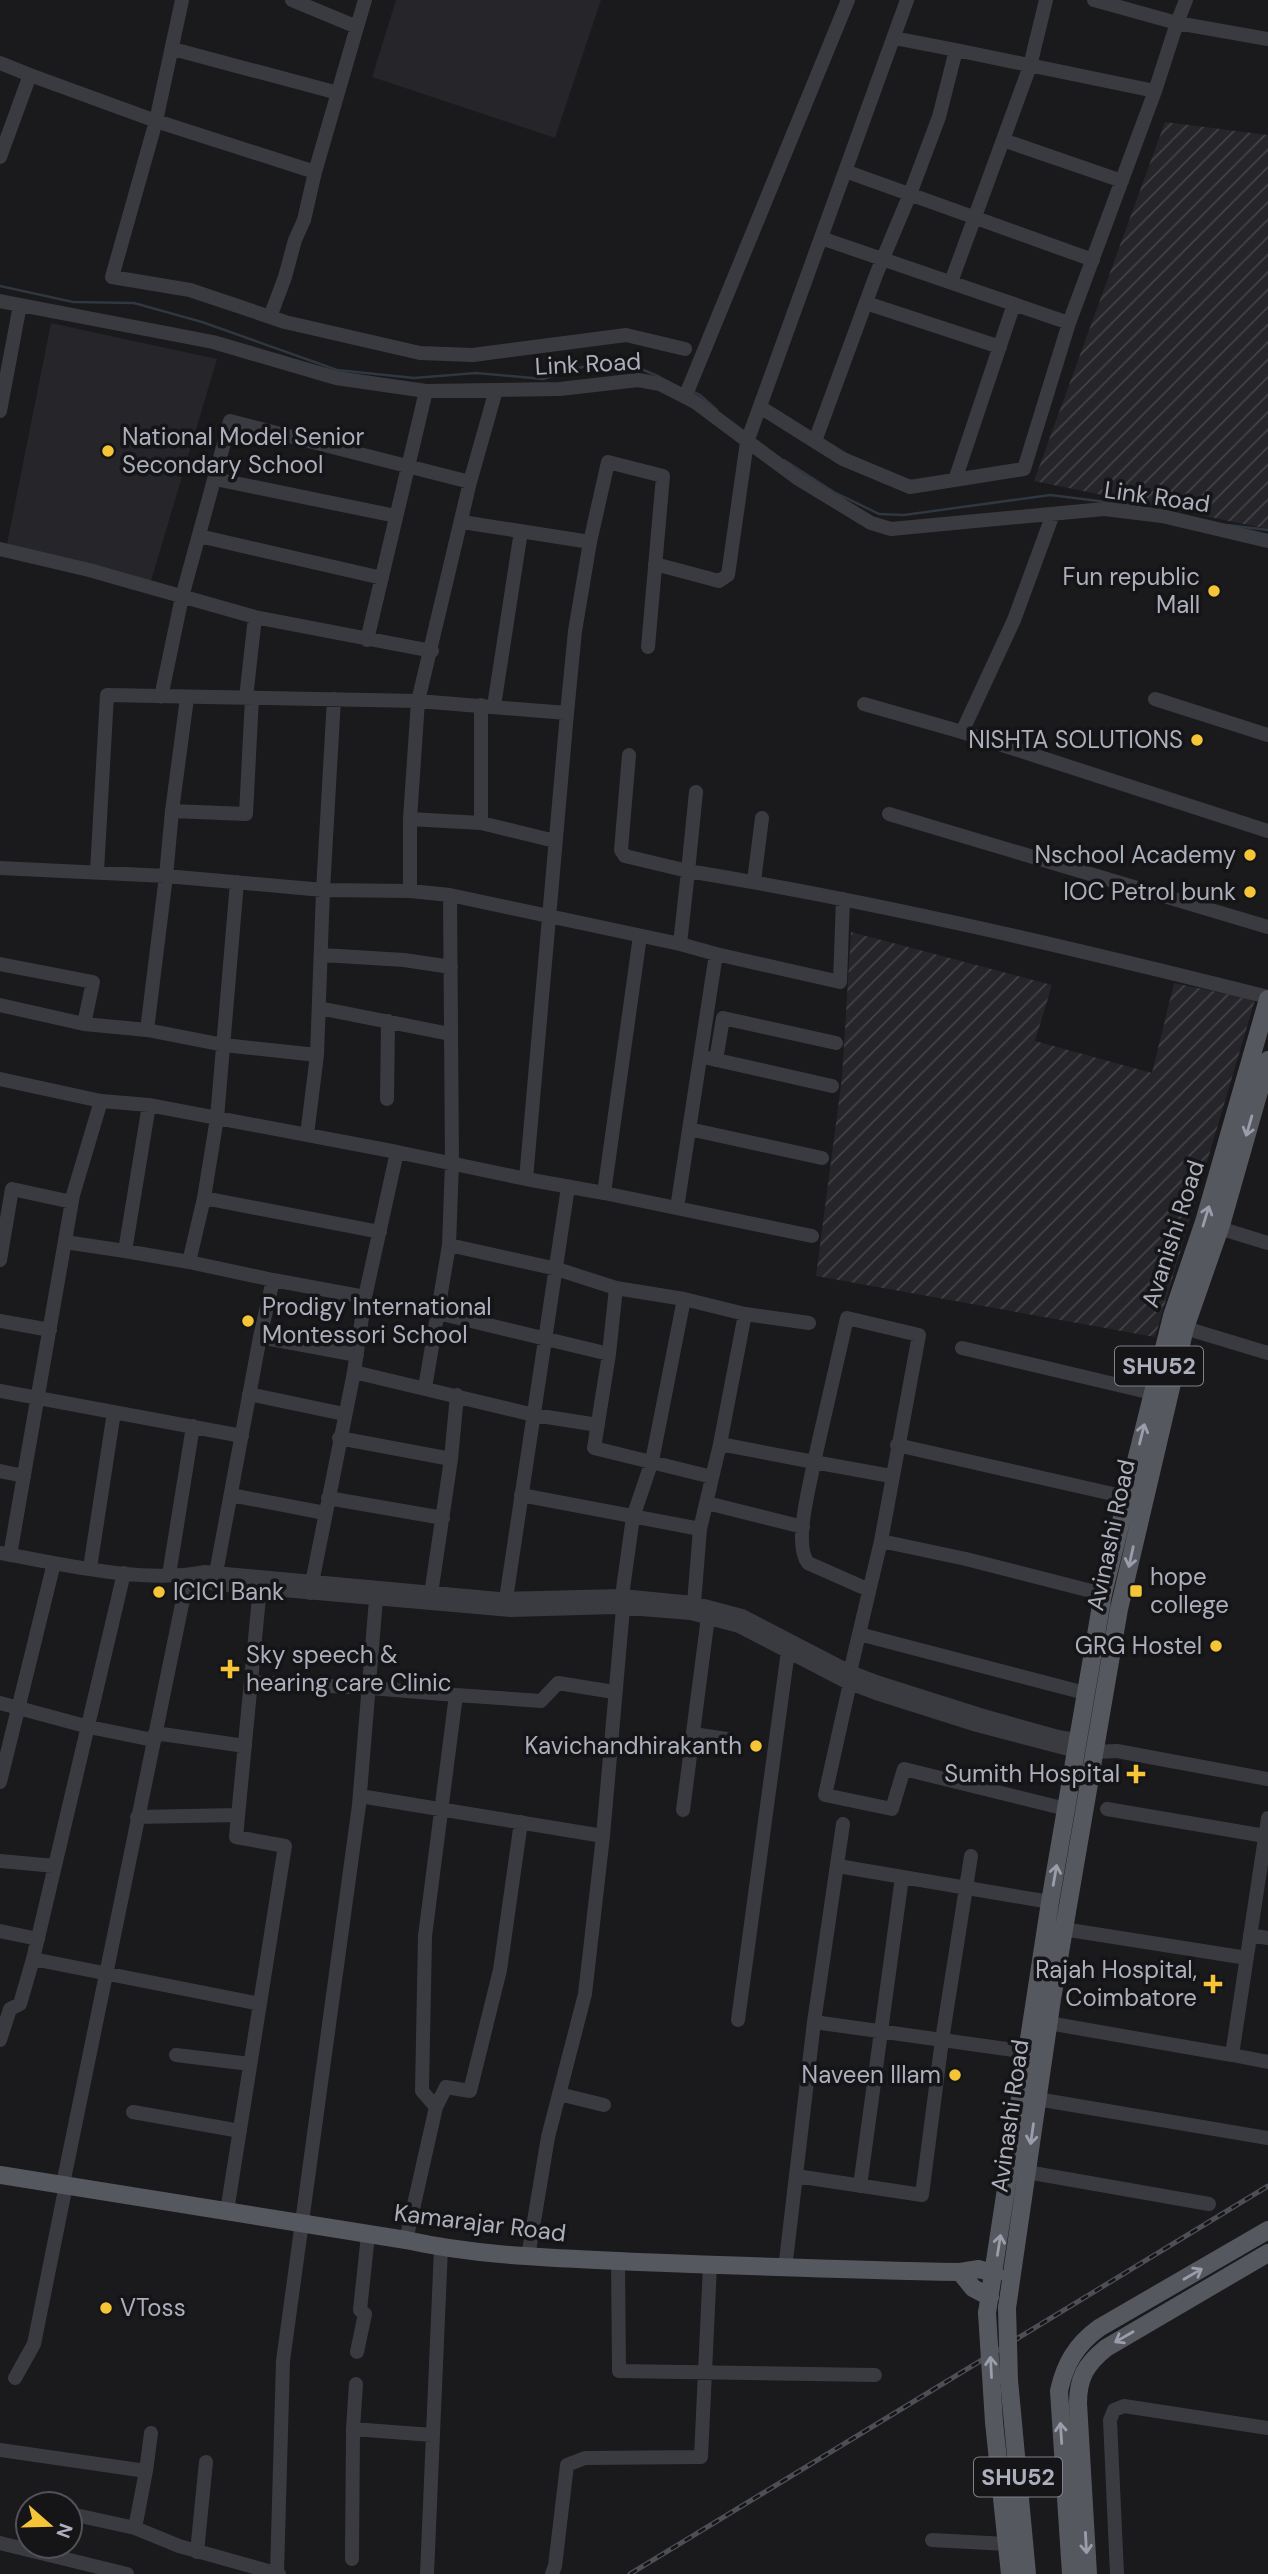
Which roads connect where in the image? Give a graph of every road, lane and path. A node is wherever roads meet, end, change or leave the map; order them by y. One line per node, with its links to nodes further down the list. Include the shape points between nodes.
1 (182, 0): 14 (street)
2 (292, 0): 11 (street)
3 (365, 0): 11 (street)
4 (848, 0): 43 (street)
5 (907, 0): 12 (street)
6 (1046, 0): 17 (street)
7 (1094, 0): 9 (street)
8 (1186, 0): 10 (street)
9 (1112, 2): 10 (street)
10 (1177, 23): 13 (street); 19 (street)
11 (357, 27): 20 (street)
12 (894, 38): 15 (street); 24 (street)
13 (1268, 39)
14 (173, 49): 20 (street); 21 (street)
15 (956, 50): 17 (street); 27 (street, via 939,117)
16 (0, 63): 18 (street)
17 (1030, 66): 19 (street); 22 (street)
18 (30, 75): 21 (street); 23 (street)
19 (1155, 92): 26 (street)
20 (338, 93): 25 (street)
21 (156, 121): 25 (street); 37 (street, via 112,277 190,290)
22 (1003, 139): 26 (street); 28 (street)
23 (0, 158)
24 (845, 171): 27 (street); 29 (street)
25 (315, 172): 37 (street, via 304,220)
26 (1122, 181): 31 (street)
27 (911, 194): 28 (street); 30 (street)
28 (975, 217): 31 (street); 32 (street)
29 (821, 238): 30 (street); 44 (street)
30 (884, 259): 32 (street); 34 (street)
31 (1093, 260): 38 (street)
32 (951, 282): 35 (street)
33 (0, 301): 36 (street, Link Road)
34 (866, 303): 39 (street); 47 (street)
35 (1014, 304): 38 (street); 39 (street)
36 (20, 305): 42 (street, Link Road, via 213,342 336,378); 45 (street)
37 (270, 317): 40 (street, via 421,353 473,355 626,335)
38 (1069, 323): 50 (street, via 1024,468)
39 (1000, 347): 50 (street)
40 (685, 349)
41 (496, 390): 42 (street, Link Road); 43 (street, Link Road, via 638,380); 51 (street)
42 (426, 391): 48 (street)
43 (687, 392): 46 (street, Link Road)
44 (760, 407): 46 (street); 47 (street)
45 (0, 411)
46 (749, 438): 52 (street, Link Road, via 797,478 871,523 891,529); 60 (street, via 728,575 719,581)
47 (815, 441): 50 (street, via 843,459 910,487)
48 (408, 464): 49 (street, via 230,421); 51 (street); 53 (street)
49 (215, 479): 53 (street); 56 (street)
50 (955, 480)
51 (470, 482): 54 (street)
52 (1053, 514): 57 (street, Link Road, via 1104,509 1163,516); 76 (street, via 1014,620)
53 (396, 516): 61 (street)
54 (462, 522): 55 (street); 66 (street)
55 (521, 531): 58 (street); 74 (street)
56 (199, 536): 61 (street); 62 (street)
57 (1268, 541)
58 (590, 542): 60 (street, via 608,462 663,476); 75 (street)
59 (0, 549): 62 (street)
60 (655, 564): 65 (street)
61 (382, 578): 64 (street)
62 (182, 597): 63 (street); 67 (street)
63 (255, 617): 64 (street); 69 (street)
64 (367, 639): 66 (street)
65 (648, 647)
66 (432, 651): 72 (street)
67 (161, 697): 68 (street); 88 (street, via 107,695)
68 (187, 698): 69 (street); 80 (street)
69 (249, 698): 70 (street); 80 (street, via 246,814)
70 (334, 699): 72 (street); 93 (street)
71 (1155, 699): 77 (street)
72 (418, 701): 74 (street); 83 (street)
73 (864, 704): 76 (street)
74 (488, 706): 75 (street); 84 (street)
75 (567, 713): 86 (street)
76 (962, 733): 85 (street)
77 (1268, 735)
78 (629, 755): 89 (street, via 621,850 625,856)
79 (696, 792): 89 (street)
80 (172, 811): 90 (street)
81 (889, 814): 98 (street)
82 (762, 818): 91 (street)
83 (410, 819): 84 (street); 94 (street)
84 (481, 823): 86 (street)
85 (1268, 831)
86 (555, 841): 97 (street)
87 (0, 868): 88 (street)
88 (97, 871): 90 (street)
89 (688, 871): 91 (street); 100 (street)
90 (166, 877): 92 (street); 110 (street)
91 (754, 881): 96 (street)
92 (237, 883): 93 (street); 113 (street)
93 (323, 890): 94 (street); 102 (street)
94 (410, 891): 95 (street)
95 (450, 895): 97 (street); 104 (street)
96 (843, 899): 101 (street, via 840,982); 105 (street, via 1061,945)
97 (547, 917): 99 (street); 129 (street)
98 (1268, 927)
99 (640, 936): 100 (street); 131 (street)
100 (680, 944): 101 (street)
101 (716, 954): 115 (street)
102 (322, 955): 104 (street); 107 (street)
103 (0, 964): 109 (street, via 93,982)
104 (451, 967): 111 (street)
105 (1268, 998): 165 (main road, Avanishi Road / SHU52, one-way to 105)
106 (0, 1004): 109 (street)
107 (319, 1008): 108 (street); 114 (street)
108 (388, 1021): 111 (street); 120 (street)
109 (84, 1024): 110 (street)
110 (147, 1030): 113 (street)
111 (450, 1034): 128 (street)
112 (836, 1043): 116 (street, via 723,1018)
113 (224, 1045): 114 (street); 123 (street)
114 (317, 1055): 125 (street)
115 (700, 1056): 116 (street); 124 (street)
116 (716, 1060): 119 (street)
117 (1267, 1068): 135 (main road, Avinashi Road / SHU52, one-way to 135)
118 (0, 1079): 121 (street)
119 (832, 1086)
120 (387, 1099)
121 (101, 1101): 122 (street); 133 (street)
122 (149, 1105): 123 (street); 141 (street)
123 (217, 1118): 125 (street); 132 (street)
124 (689, 1129): 127 (street); 134 (street)
125 (307, 1135): 126 (street)
126 (397, 1152): 128 (street); 136 (street)
127 (822, 1158)
128 (452, 1163): 129 (street); 140 (street)
129 (526, 1179): 130 (street)
130 (568, 1187): 131 (street); 145 (street)
131 (604, 1193): 134 (street)
132 (204, 1198): 136 (street); 144 (street)
133 (72, 1202): 138 (street); 142 (street, via 12,1189)
134 (677, 1208): 137 (street)
135 (1219, 1228): 139 (street); 154 (main road, Avinashi Road / SHU52)
136 (380, 1233): 148 (street)
137 (813, 1236)
138 (65, 1242): 141 (street); 155 (street)
139 (1268, 1243)
140 (449, 1245): 145 (street); 150 (street)
141 (125, 1251): 144 (street)
142 (0, 1255): 143 (street)
143 (0, 1260)
144 (189, 1262): 146 (street)
145 (557, 1269): 147 (street); 157 (street)
146 (273, 1280): 148 (street); 156 (street)
147 (616, 1287): 149 (street); 160 (street)
148 (365, 1297): 161 (street)
149 (684, 1300): 151 (street); 179 (street)
150 (438, 1313): 157 (street); 163 (street)
151 (746, 1314): 153 (street); 176 (street)
152 (0, 1321): 155 (street)
153 (809, 1323)
154 (1185, 1328): 159 (street); 193 (main road, Avinashi Road / SHU52)
155 (50, 1330): 168 (street)
156 (260, 1337): 161 (street); 166 (street)
157 (546, 1339): 160 (street); 171 (street)
158 (962, 1348): 165 (street)
159 (1268, 1353)
160 (609, 1354): 172 (street)
161 (357, 1355): 162 (street)
162 (354, 1372): 163 (street); 170 (street)
163 (425, 1388): 167 (street)
164 (0, 1391): 168 (street)
165 (1152, 1393): 187 (main road, Avanishi Road / SHU52, one-way to 165)
166 (250, 1394): 170 (street); 174 (street)
167 (457, 1395): 171 (street); 178 (street)
168 (38, 1398): 169 (street); 182 (street)
169 (114, 1412): 173 (street); 198 (street)
170 (344, 1414): 175 (street)
171 (534, 1415): 172 (street); 186 (street)
172 (598, 1425): 179 (street, via 594,1448)
173 (193, 1426): 174 (street); 201 (street)
174 (242, 1436): 185 (street)
175 (339, 1438): 178 (street); 189 (street)
176 (720, 1444): 180 (street); 184 (street)
177 (897, 1445): 180 (street, via 919,1335 847,1318); 183 (street); 187 (street)
178 (451, 1459): 191 (street)
179 (652, 1461): 184 (street); 190 (street)
180 (814, 1462): 183 (street); 192 (street)
181 (0, 1471): 182 (street)
182 (24, 1476): 196 (street)
183 (891, 1476): 195 (street)
184 (712, 1477): 188 (street)
185 (231, 1495): 189 (street); 200 (street)
186 (521, 1495): 190 (street); 209 (street)
187 (1126, 1497): 193 (main road, Avanishi Road / SHU52)
188 (707, 1503): 192 (street); 194 (street)
189 (326, 1506): 191 (street); 204 (street)
190 (634, 1517): 194 (street); 210 (street)
191 (443, 1518): 206 (street)
192 (803, 1527): 205 (street, via 803,1556 808,1563)
193 (1128, 1528): 207 (main road, Avanishi Road / SHU52); 229 (main road, Avinashi Road / SHU52, one-way to 229)
194 (700, 1529): 211 (street)
195 (881, 1541): 205 (street); 207 (street)
196 (5, 1554): 197 (street)
197 (54, 1563): 198 (street); 222 (street)
198 (90, 1568): 199 (street)
199 (124, 1573): 201 (street); 223 (street)
200 (216, 1573): 202 (street); 204 (street)
201 (169, 1574): 202 (street)
202 (188, 1575): 203 (street, via 215,1584); 225 (street)
203 (260, 1587): 204 (street); 216 (street)
204 (312, 1587): 206 (street); 208 (street)
205 (869, 1590): 213 (street)
206 (431, 1594): 209 (street)
207 (1103, 1594): 219 (main road, Avanishi Road / SHU52)
208 (376, 1599): 210 (street, via 511,1610 616,1606); 217 (street)
209 (506, 1599): 210 (street)
210 (622, 1602): 211 (street); 212 (street); 218 (street)
211 (694, 1603): 215 (street, via 742,1616)
212 (708, 1618): 214 (street, via 739,1626); 224 (street)
213 (859, 1634): 215 (street); 219 (street)
214 (788, 1651): 215 (street); 261 (street)
215 (850, 1678): 228 (street, via 977,1725); 234 (street, via 825,1795 892,1809 904,1769)
216 (251, 1682): 217 (street); 227 (street)
217 (370, 1688): 220 (street); 232 (street)
218 (614, 1692): 220 (street, via 558,1684 541,1701); 242 (street)
219 (1085, 1693): 228 (main road, Avanishi Road / SHU52)
220 (456, 1695): 233 (street)
221 (0, 1703): 222 (street)
222 (18, 1707): 223 (street); 231 (street)
223 (89, 1727): 225 (street); 246 (street)
224 (693, 1734): 226 (street); 236 (street)
225 (154, 1736): 227 (street); 238 (street)
226 (727, 1739)
227 (245, 1746): 237 (street)
228 (1077, 1746): 234 (main road, Avanishi Road / SHU52)
229 (1095, 1748): 230 (street); 251 (main road, Avinashi Road / SHU52)
230 (1268, 1779)
231 (0, 1782)
232 (359, 1796): 233 (street); 286 (street)
233 (441, 1809): 240 (street); 275 (street, via 425,1936 422,2091)
234 (1066, 1809): 250 (main road, Avanishi Road / SHU52, one-way to 234)
235 (1107, 1809): 243 (street)
236 (683, 1810)
237 (238, 1815): 238 (street); 260 (street, via 236,1837 285,1846)
238 (137, 1817): 258 (street)
239 (1268, 1818): 243 (street)
240 (521, 1822): 242 (street); 275 (street, via 500,1970 470,2091 446,2087)
241 (843, 1824): 247 (street)
242 (603, 1836): 273 (street, via 585,1994)
243 (1265, 1836): 253 (street)
244 (971, 1856): 249 (street)
245 (0, 1861): 246 (street)
246 (55, 1866): 254 (street)
247 (838, 1866): 248 (street); 262 (street)
248 (902, 1877): 249 (street); 264 (street)
249 (966, 1888): 250 (street); 266 (street)
250 (1050, 1902): 259 (main road, Avanishi Road / SHU52)
251 (1063, 1929): 256 (street); 259 (main road, Avinashi Road / SHU52)
252 (0, 1931): 254 (street)
253 (1250, 1935): 255 (street); 256 (street)
254 (38, 1938): 257 (street)
255 (1268, 1938)
256 (1247, 1958): 269 (street)
257 (33, 1959): 258 (street); 265 (street, via 20,2004 10,2009)
258 (105, 1975): 260 (street); 282 (street)
259 (1044, 1998): 263 (main road, Avinashi Road / SHU52); 267 (main road, Avanishi Road / SHU52)
260 (260, 2004): 271 (street)
261 (738, 2020)
262 (814, 2022): 264 (street); 281 (street)
263 (1048, 2023): 269 (street); 272 (main road, Avinashi Road / SHU52)
264 (882, 2032): 266 (street); 283 (street)
265 (0, 2040)
266 (942, 2040): 267 (street); 283 (street, via 922,2196)
267 (1028, 2052): 272 (main road, Avanishi Road / SHU52)
268 (176, 2054): 271 (street)
269 (1232, 2055): 270 (street)
270 (1268, 2062)
271 (250, 2064): 277 (street)
272 (1033, 2090): 278 (street); 279 (main road, Avinashi Road / SHU52, one-way to 279); 297 (main road, Avanishi Road / SHU52, one-way to 272)
273 (559, 2094): 274 (street); 292 (street)
274 (604, 2105)
275 (436, 2107): 289 (street)
276 (133, 2112): 277 (street)
277 (240, 2131): 285 (street)
278 (1268, 2138)
279 (1027, 2172): 284 (street); 324 (main road, Avinashi Road / SHU52, bridge, via 1007,2308)
280 (0, 2175): 282 (main road, Kamarajar Road)
281 (796, 2176): 283 (street); 295 (street)
282 (64, 2185): 285 (main road, Kamarajar Road); 302 (street, via 34,2344)
283 (860, 2186)
284 (1209, 2204)
285 (227, 2211): 286 (main road, Kamarajar Road)
286 (302, 2225): 288 (main road, Kamarajar Road); 320 (street, via 283,2361)
287 (1268, 2230): 325 (main road, one-way to 287, via 1059,2391 1072,2356 1083,2340 1100,2328)
288 (369, 2235): 289 (main road, Kamarajar Road); 299 (street)
289 (406, 2240): 290 (main road, Kamarajar Road)
290 (441, 2248): 292 (main road, Kamarajar Road); 307 (street)
291 (1268, 2253): 326 (main road, one-way to 326, via 1106,2348 1083,2373 1078,2403)
292 (528, 2257): 293 (main road, Kamarajar Road)
293 (618, 2261): 294 (main road, Kamarajar Road); 300 (street, via 619,2371)
294 (710, 2265): 295 (main road, Kamarajar Road); 300 (street)
295 (785, 2269): 296 (main road, Kamarajar Road)
296 (960, 2272): 297 (main road, Kamarajar Road, via 979,2269); 298 (main road)
297 (995, 2274): 298 (main road, Avanishi Road / SHU52)
298 (989, 2305): 315 (main road, SHU52, one-way to 298, bridge, via 994,2422)
299 (358, 2352)
300 (705, 2374): 301 (street); 322 (street, via 701,2457 585,2458 568,2465)
301 (874, 2375)
302 (15, 2378)
303 (356, 2384): 305 (street)
304 (1268, 2428): 327 (street, via 1124,2406 1114,2410 1110,2420)
305 (353, 2429): 307 (street); 317 (street)
306 (151, 2433): 310 (street)
307 (432, 2435): 321 (street)
308 (0, 2451): 310 (street)
309 (206, 2462): 316 (street)
310 (146, 2471): 312 (street)
311 (84, 2517): 312 (street)
312 (135, 2528): 316 (street)
313 (932, 2540): 315 (street)
314 (0, 2543): 318 (street)
315 (1007, 2544): 323 (main road, SHU52)
316 (197, 2552): 320 (street)
317 (352, 2558)
318 (80, 2568): 319 (street)
319 (127, 2574)
320 (278, 2574)
321 (427, 2574)
322 (552, 2574)
323 (1010, 2574)
324 (1027, 2574)
325 (1071, 2574)
326 (1088, 2574)
327 (1117, 2574)

